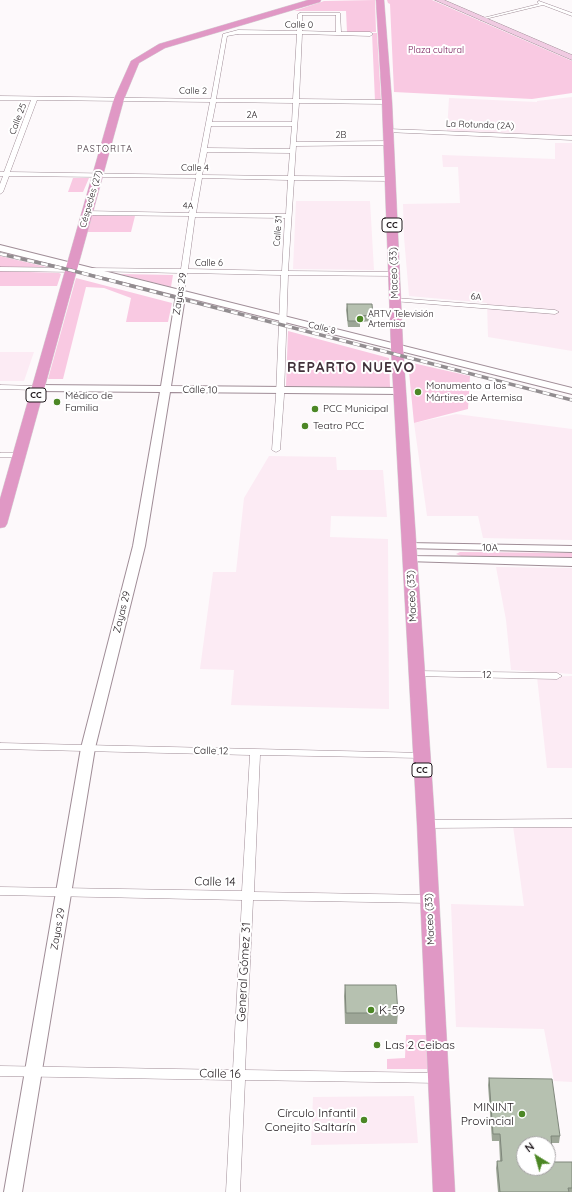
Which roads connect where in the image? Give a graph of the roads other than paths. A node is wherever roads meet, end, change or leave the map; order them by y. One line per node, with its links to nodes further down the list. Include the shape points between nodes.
1 (317, 0): 18 (main road, Céspedes (27) / CC, via 183,39 145,54 135,61)
2 (380, 0): 21 (main road, Maceo (33) / CC)
3 (438, 0): 9 (main road)
4 (451, 0): 8 (main road)
5 (534, 0): 6 (street)
6 (543, 4): 7 (street); 8 (street)
7 (572, 15)
8 (489, 17): 9 (street); 14 (main road)
9 (482, 19): 15 (main road)
10 (229, 33): 11 (street, Calle 0); 19 (street, Zayas 29, via 225,35)
11 (300, 33): 12 (street, Calle 0); 12 (street, Calle 31, via 300,14 338,14); 20 (street, Calle 31)
12 (339, 33): 13 (street, Calle 0)
13 (370, 34)
14 (572, 52)
15 (572, 58)
16 (0, 98): 17 (street, Calle 2)
17 (35, 98): 18 (street, Calle 2); 30 (street, Calle 25)
18 (119, 99): 19 (street, Calle 2); 31 (main road, Céspedes (27) / CC)
19 (212, 100): 20 (street, Calle 2); 22 (street, Zayas 29)
20 (296, 101): 21 (street, Calle 2); 23 (street, Calle 31)
21 (387, 102): 24 (main road, Maceo (33) / CC)
22 (208, 124): 23 (street, 2A); 28 (street, Zayas 29)
23 (295, 124): 27 (street, Calle 31)
24 (388, 131): 25 (street, La Rotunda (2A)); 26 (main road, Maceo (33) / CC)
25 (572, 138)
26 (388, 143): 27 (street, 2B); 34 (main road, Maceo (33) / CC)
27 (294, 144): 29 (street, Calle 31)
28 (204, 150): 29 (street); 32 (street, Zayas 29)
29 (293, 151): 33 (street, Calle 31)
30 (3, 174): 31 (street, Calle 4); 35 (street, Calle 25)
31 (97, 175): 32 (street, Calle 4); 36 (main road, Céspedes (27) / CC)
32 (199, 177): 33 (street, Calle 4); 37 (street, Zayas 29)
33 (292, 178): 34 (street, Calle 4); 38 (street, Calle 31)
34 (390, 179): 45 (main road, Maceo (33) / CC)
35 (0, 192)
36 (86, 213): 37 (street, 4A); 40 (main road, Céspedes (27) / CC)
37 (192, 215): 38 (street, 4A); 43 (street, Zayas 29)
38 (289, 216): 44 (street, Calle 31)
39 (0, 248): 40 (street, Calle 8)
40 (70, 268): 41 (street); 42 (street, Calle 8); 52 (main road, Céspedes (27) / CC)
41 (0, 269)
42 (90, 270): 43 (street, Calle 6); 46 (street, Calle 8)
43 (184, 272): 44 (street, Calle 6); 46 (street, Zayas 29)
44 (285, 272): 45 (street, Calle 6); 49 (street, Calle 31)
45 (394, 274): 47 (main road, Maceo (33) / CC)
46 (181, 293): 49 (street, Calle 8); 53 (street, Zayas 29)
47 (395, 300): 48 (street, 6A); 50 (main road, Maceo (33) / CC)
48 (555, 312)
49 (282, 318): 50 (street, Calle 8); 54 (street, Calle 31)
50 (397, 347): 55 (street, Calle 8); 56 (main road, Maceo (33) / CC)
51 (0, 387): 52 (street, Calle 10)
52 (37, 388): 53 (street, Calle 10); 58 (main road, Céspedes (27) / CC)
53 (164, 389): 54 (street, Calle 10); 67 (street, Zayas 29, via 139,546)
54 (280, 390): 56 (street, Calle 10); 57 (street, Calle 31)
55 (572, 391)
56 (400, 392): 62 (main road, Maceo (33) / CC)
57 (276, 450)
58 (19, 455): 59 (street); 60 (main road, Céspedes (27) / CC)
59 (0, 456)
60 (0, 524)
61 (572, 549): 62 (street, 10A)
62 (409, 553): 63 (street, 10A); 64 (main road, Maceo (33) / CC)
63 (572, 562)
64 (416, 674): 65 (street, 12); 69 (main road, Maceo (33) / CC)
65 (557, 676)
66 (0, 746): 67 (street, Calle 12)
67 (88, 748): 68 (street, Calle 12); 73 (street, Zayas 29)
68 (255, 752): 69 (street, Calle 12); 74 (street, General Gómez 31)
69 (421, 755): 71 (main road, Maceo (33) / CC)
70 (572, 823): 71 (street)
71 (426, 824): 75 (main road, Maceo (33) / CC)
72 (0, 891): 73 (street, Calle 14)
73 (64, 892): 74 (street, Calle 14); 77 (street, Zayas 29)
74 (248, 896): 75 (street, Calle 14); 78 (street, General Gómez 31)
75 (429, 899): 79 (main road, Maceo (33) / CC)
76 (0, 1071): 77 (street, Calle 16)
77 (33, 1071): 78 (street, Calle 16); 80 (street, Zayas 29)
78 (239, 1074): 79 (street, Calle 16); 81 (street, General Gómez 31)
79 (440, 1078): 82 (main road, Maceo (33) / CC)
80 (13, 1192)
81 (233, 1192)
82 (444, 1192)

